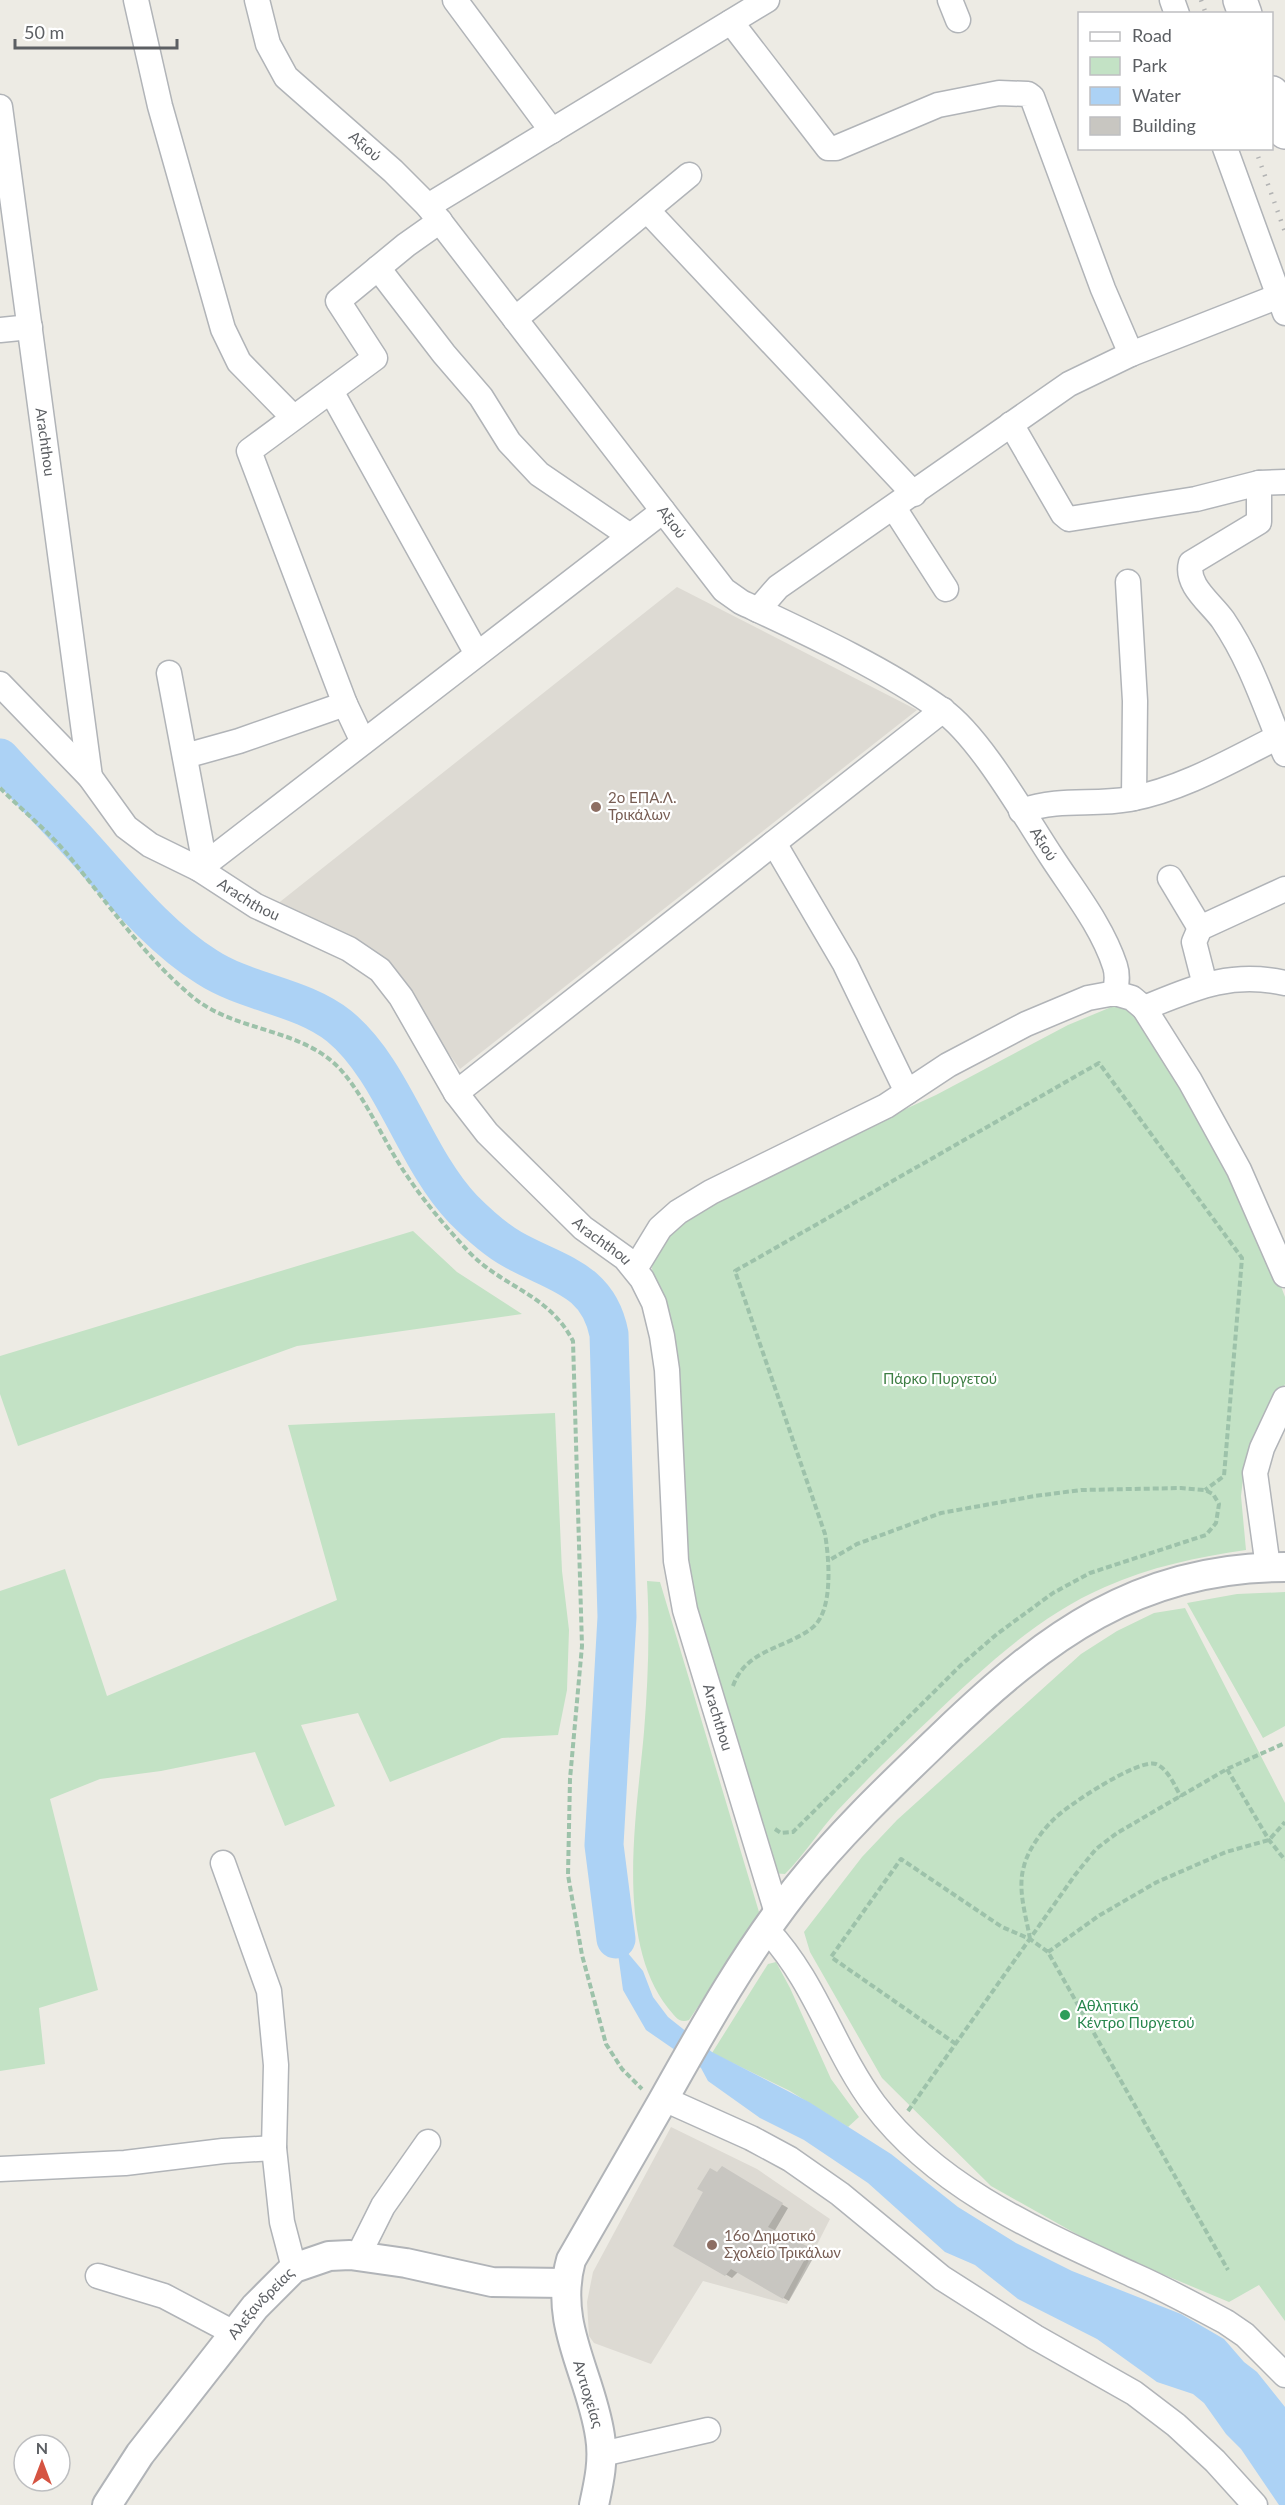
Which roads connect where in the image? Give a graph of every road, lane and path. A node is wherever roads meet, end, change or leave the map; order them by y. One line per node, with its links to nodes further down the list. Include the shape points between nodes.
1 (136, 0): 21 (street, via 163,118 224,329 238,362)
2 (257, 0): 13 (street, Αξιού, via 267,44 286,77 393,171)
3 (454, 0): 8 (street)
4 (767, 0): 5 (street)
5 (731, 22): 8 (street); 19 (street, via 828,148 842,146 938,105 999,93 1032,97)
6 (1276, 93): 9 (main road)
7 (0, 107): 17 (street, Arachthou)
8 (552, 131): 13 (street)
9 (1285, 132)
10 (1227, 150): 15 (street)
11 (689, 175): 12 (street)
12 (647, 210): 16 (street); 25 (street)
13 (434, 214): 14 (street); 16 (street, Αξιού)
14 (378, 267): 20 (street, via 338,301 375,358); 28 (street, via 481,397 509,442 539,474)
15 (1282, 305): 19 (street)
16 (515, 319): 27 (street, Αξιού)
17 (30, 327): 18 (street); 40 (street, Arachthou)
18 (0, 330)
19 (1131, 354): 22 (street, via 1069,384)
20 (331, 392): 21 (street); 32 (street)
21 (293, 417): 35 (street, via 249,451)
22 (1011, 424): 24 (street, via 1069,519 1196,499); 25 (street)
23 (1285, 482): 24 (street)
24 (1259, 483): 38 (street, via 1259,522 1191,563 1189,571 1251,669)
25 (914, 494): 26 (street)
26 (894, 508): 30 (street); 31 (street, via 778,588)
27 (663, 511): 28 (street); 31 (street, Αξιού, via 724,590)
28 (630, 536): 32 (street)
29 (1128, 582): 42 (street, via 1135,701)
30 (946, 589)
31 (758, 610): 36 (street, Αξιού)
32 (477, 654): 37 (street)
33 (169, 672): 39 (street)
34 (0, 684): 40 (street, Arachthou)
35 (345, 704): 37 (street); 39 (street)
36 (943, 710): 43 (street, Αξιού, via 969,737); 44 (street)
37 (363, 742): 45 (street)
38 (1281, 745): 42 (street)
39 (185, 756): 45 (street)
40 (90, 777): 45 (street, Arachthou, via 126,827 150,845)
41 (0, 788): 74 (path, via 66,853 168,975 196,999 236,1020 311,1049 339,1068 399,1164 450,1231 496,1276 546,1305 563,1322 573,1341 582,1646 570,1779 568,1875 582,1955 606,2044 640,2088)
42 (1134, 798): 43 (street, via 1057,801)
43 (1021, 810): 51 (street, Αξιού, via 1101,937 1116,971)
44 (774, 843): 53 (street, via 845,964); 54 (street)
45 (202, 867): 54 (street, Arachthou, via 256,906 318,933 380,970 401,997)
46 (1170, 878): 48 (street)
47 (1285, 890): 48 (street)
48 (1200, 928): 50 (street, via 1194,942)
49 (1285, 983): 50 (street, via 1244,978)
50 (1205, 985): 52 (street)
51 (1115, 993): 52 (street, via 1132,998); 53 (street, via 1088,998 1026,1024 948,1065)
52 (1144, 1008): 56 (street, via 1226,1146)
53 (907, 1092): 55 (street, via 678,1212 660,1228)
54 (456, 1093): 55 (street, Arachthou, via 522,1171 583,1228)
55 (635, 1269): 70 (street, Arachthou, via 654,1303 662,1336 676,1561 685,1610)
56 (1285, 1275)
57 (1285, 1399): 60 (street, via 1256,1468 1256,1489)
58 (1205, 1490): 59 (path, via 1081,1490 982,1504 894,1530 857,1544); 59 (path, via 1224,1476 1242,1258 1099,1064 735,1271 823,1528); 66 (path, via 1216,1498 1220,1511 1215,1526 1206,1535 1090,1573 1045,1599 961,1665 793,1832 781,1833)
59 (828, 1561): 61 (path, via 826,1603 813,1627 758,1655 743,1667)
60 (1277, 1567): 70 (street, via 1208,1573 1147,1592 1098,1613 1045,1646 1005,1677 912,1764 843,1835)
61 (730, 1692)
62 (1285, 1743): 63 (path)
63 (1227, 1769): 64 (path); 67 (path)
64 (1181, 1797): 71 (path, via 1096,1849); 71 (path, via 1164,1770 1155,1764 1142,1765 1090,1792 1053,1819 1024,1864 1021,1883)
65 (1285, 1822): 67 (path)
66 (772, 1827)
67 (1269, 1840): 68 (path); 72 (path, via 1217,1856 1157,1882 1100,1915)
68 (1285, 1860)
69 (223, 1863): 77 (street, via 269,1990 276,2065)
70 (772, 1922): 74 (street); 75 (street, via 873,2103)
71 (1030, 1939): 72 (path); 73 (path); 73 (path, via 1002,1928 901,1859 831,1957)
72 (1048, 1952): 81 (path)
73 (956, 2043): 75 (path)
74 (667, 2092): 83 (street, via 571,2260); 90 (street, via 790,2159 840,2194 942,2278 1134,2393 1176,2425)
75 (895, 2129): 85 (street, via 940,2168 1015,2219 1226,2322 1245,2335)
76 (428, 2142): 79 (street, via 383,2206)
77 (274, 2148): 78 (street, via 125,2163); 80 (street, via 282,2222)
78 (0, 2169)
79 (358, 2256): 80 (street, Αλεξανδρείας, via 329,2256); 83 (street, Αλεξανδρείας, via 492,2282)
80 (294, 2268): 84 (street, Αλεξανδρείας)
81 (1228, 2270)
82 (98, 2276): 84 (street, via 164,2296)
83 (565, 2283): 87 (street, Αντιοχείας, via 565,2306 575,2353 598,2422)
84 (234, 2333): 88 (street, Αλεξανδρείας, via 140,2454)
85 (1285, 2375)
86 (708, 2430): 87 (street)
87 (602, 2454): 89 (street, Αντιοχείας)
88 (107, 2505)
89 (594, 2505)
90 (1255, 2505)

